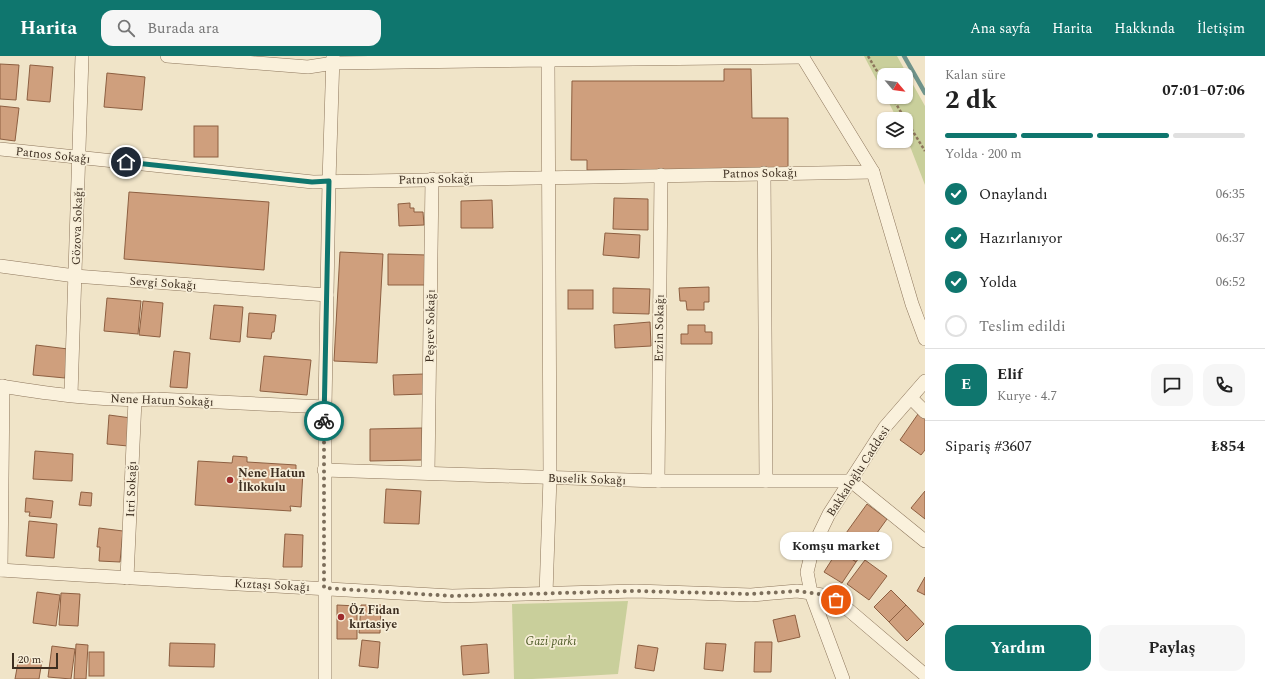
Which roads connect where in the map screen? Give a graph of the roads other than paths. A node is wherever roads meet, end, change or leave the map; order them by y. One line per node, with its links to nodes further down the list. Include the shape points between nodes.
1 (82, 56): 7 (street, Gözova Sokağı)
2 (167, 56): 5 (street, via 308,67)
3 (802, 56): 4 (street); 8 (street)
4 (548, 58): 5 (street); 11 (street)
5 (334, 59): 13 (street)
6 (0, 149): 7 (street, Patnos Sokağı)
7 (79, 157): 13 (street, Patnos Sokağı, via 312,182); 15 (street, Gözova Sokağı)
8 (873, 172): 9 (street, Patnos Sokağı); 17 (street, via 912,304)
9 (764, 173): 10 (street, Patnos Sokağı); 29 (street)
10 (661, 175): 11 (street, Patnos Sokağı); 28 (street, Erzin Sokağı)
11 (549, 177): 12 (street, Patnos Sokağı); 27 (street)
12 (432, 179): 13 (street, Patnos Sokağı); 26 (street, Peşrev Sokağı)
13 (329, 181): 16 (street)
14 (0, 266): 15 (street, Sevgi Sokağı)
15 (75, 276): 16 (street, Sevgi Sokağı); 20 (street, Gözova Sokağı)
16 (327, 295): 23 (street)
17 (925, 339)
18 (925, 381): 21 (street, Bakkaloğlu Caddesi)
19 (2, 386): 20 (street, Nene Hatun Sokağı); 32 (street)
20 (71, 395): 22 (street, Nene Hatun Sokağı)
21 (911, 398): 24 (street); 30 (street, Bakkaloğlu Caddesi, via 885,428)
22 (135, 400): 23 (street, Nene Hatun Sokağı); 33 (street, Itri Sokağı)
23 (324, 407): 25 (street)
24 (925, 412)
25 (324, 470): 26 (street, Buselik Sokağı); 34 (street)
26 (428, 474): 27 (street, Buselik Sokağı)
27 (550, 477): 28 (street, Buselik Sokağı); 36 (street)
28 (658, 481): 29 (street, Buselik Sokağı)
29 (766, 481): 30 (street, Buselik Sokağı)
30 (851, 481): 31 (street); 35 (street, Bakkaloğlu Caddesi, via 829,514 813,547 808,572)
31 (925, 541)
32 (1, 570): 33 (street, Kıztaşı Sokağı)
33 (127, 578): 34 (street, Kıztaşı Sokağı)
34 (324, 588): 36 (street, Kıztaşı Sokağı, via 452,596); 38 (street)
35 (811, 593): 36 (street, Kıztaşı Sokağı, via 636,591); 37 (street, Kıztaşı Sokağı, via 827,596 844,606); 39 (street)
36 (546, 594)
37 (925, 675)
38 (325, 679)
39 (843, 679)

